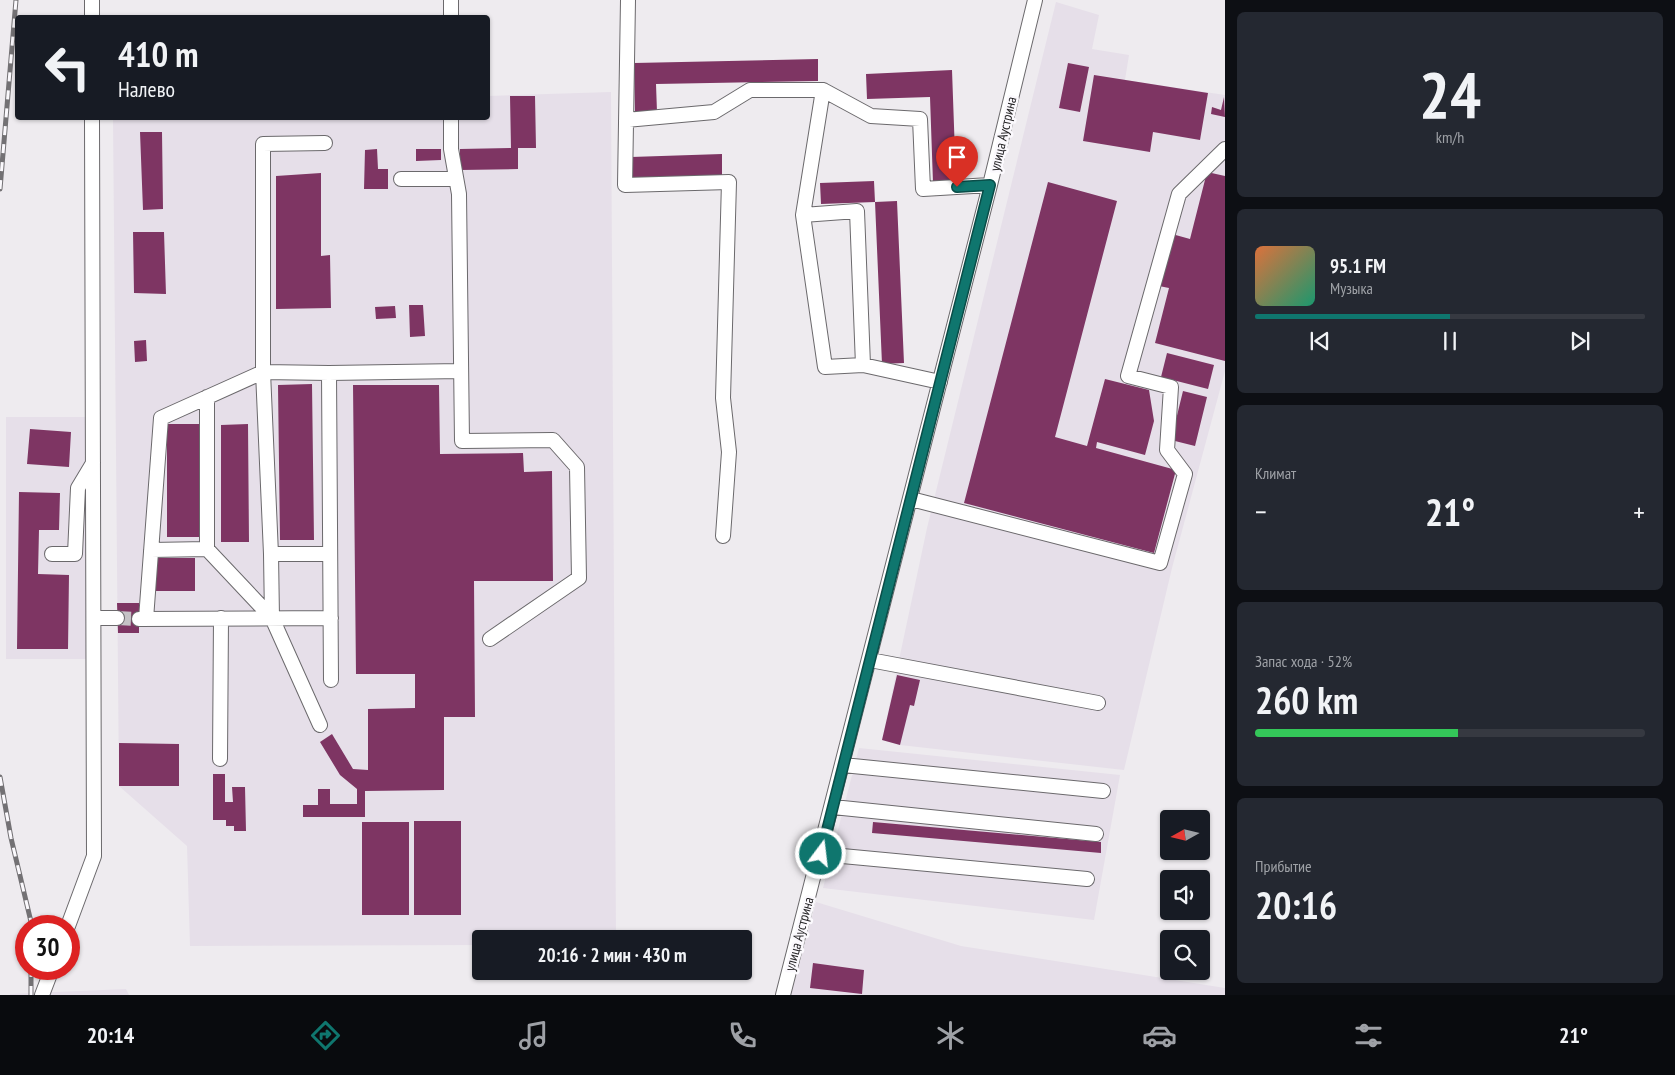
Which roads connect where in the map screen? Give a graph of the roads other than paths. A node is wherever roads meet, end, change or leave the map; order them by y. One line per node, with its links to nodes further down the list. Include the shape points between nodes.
1 (92, 0): 5 (street)
2 (451, 0): 6 (street)
3 (628, 0): 10 (street)
4 (1034, 0): 15 (street, улица Аустрина)
5 (92, 15)
6 (451, 15)
7 (823, 90): 10 (street, via 750,90 714,112); 15 (street, via 871,116 920,119 923,188); 16 (street)
8 (92, 120): 23 (street)
9 (451, 120): 14 (street)
10 (626, 120): 25 (street, via 625,186 729,182 723,398 729,452)
11 (325, 144): 19 (street, via 263,144)
12 (1225, 149): 24 (street, via 1179,194 1128,376 1171,387 1167,450 1185,474 1160,563)
13 (401, 179): 14 (street)
14 (456, 179): 18 (street, via 459,194)
15 (990, 185): 21 (street, улица Аустрина)
16 (803, 215): 17 (street, via 825,367); 17 (street, via 856,211)
17 (863, 365): 21 (street)
18 (461, 371): 20 (street); 36 (street, via 462,441 552,440 577,467 579,578)
19 (263, 372): 20 (street); 22 (street); 29 (street)
20 (329, 373): 30 (street)
21 (940, 382): 24 (street, улица Аустрина)
22 (207, 397): 26 (street); 27 (street, via 161,418)
23 (93, 463): 28 (street, via 78,488 75,554); 31 (street)
24 (911, 499): 37 (street, улица Аустрина)
25 (723, 536)
26 (207, 549): 27 (street); 34 (street)
27 (151, 550): 33 (street, via 143,619)
28 (52, 554)
29 (271, 554): 30 (street); 34 (street)
30 (330, 554): 35 (street)
31 (94, 618): 32 (street); 48 (street, via 94,856)
32 (118, 618)
33 (221, 618): 34 (street); 41 (street)
34 (272, 618): 35 (street); 40 (street)
35 (331, 618): 38 (street)
36 (490, 639)
37 (870, 660): 39 (street); 42 (street, улица Аустрина)
38 (331, 680)
39 (1098, 703)
40 (320, 725)
41 (220, 759)
42 (843, 765): 43 (street); 44 (street, улица Аустрина)
43 (1103, 791)
44 (833, 808): 45 (street); 46 (street, улица Аустрина)
45 (1096, 834)
46 (821, 854): 47 (street); 51 (street, улица Аустрина)
47 (1087, 879)
48 (72, 915)
49 (48, 980): 50 (street)
50 (42, 995)
51 (783, 995)

